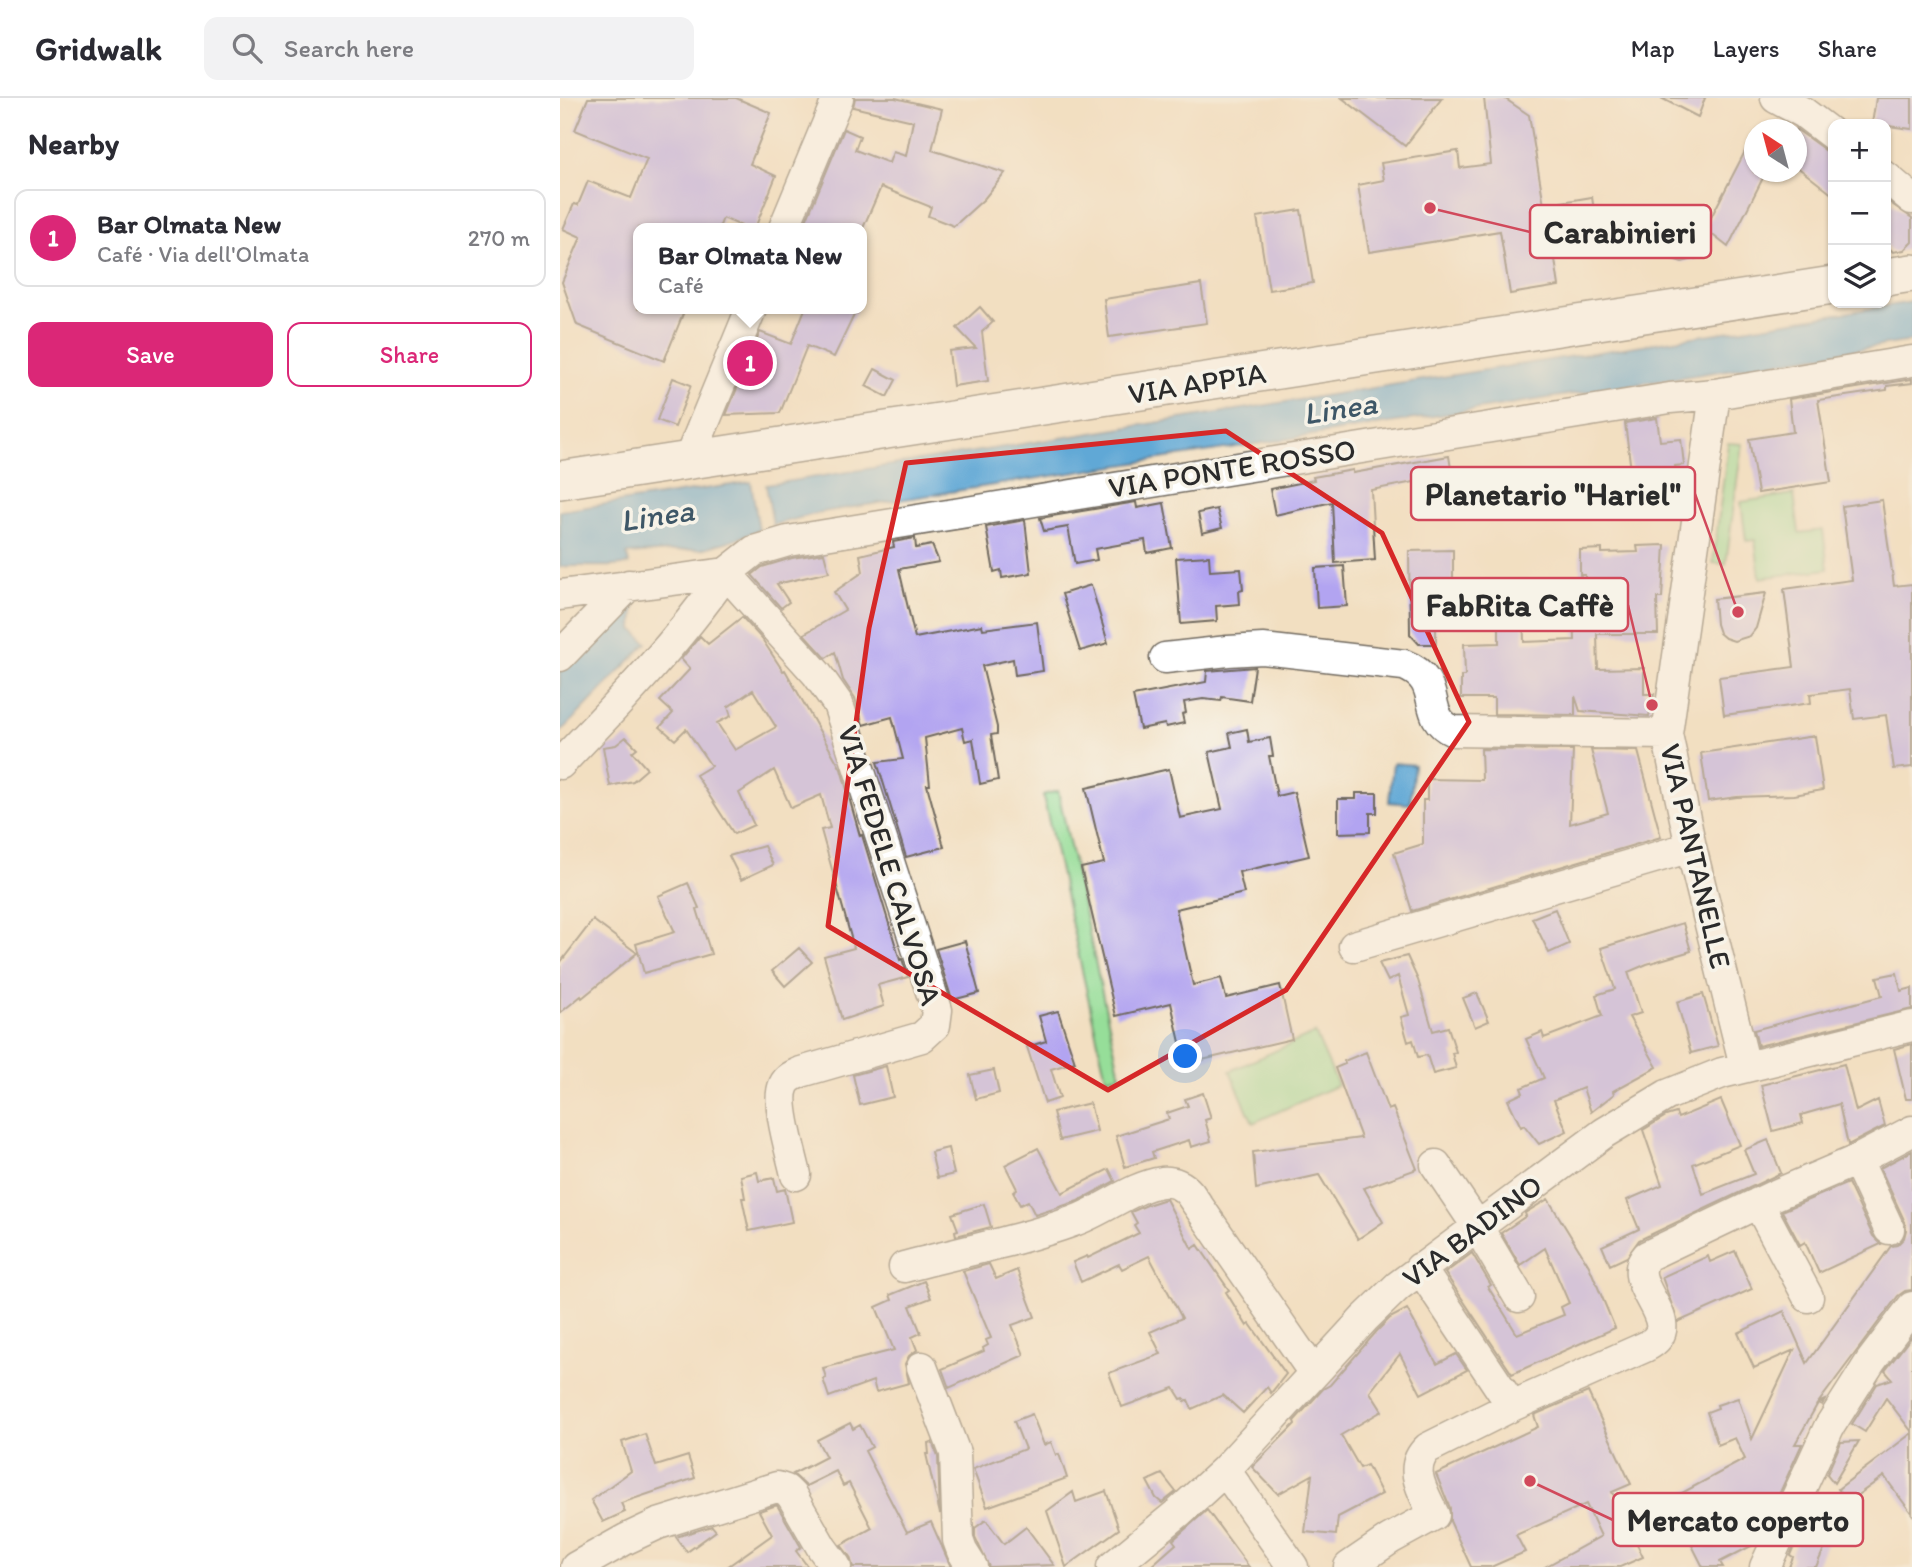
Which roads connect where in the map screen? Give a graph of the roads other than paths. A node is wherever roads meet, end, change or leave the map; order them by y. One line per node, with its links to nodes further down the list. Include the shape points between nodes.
1 (838, 98): 6 (street)
2 (1776, 98): 3 (street)
3 (1828, 131)
4 (1891, 181): 5 (street)
5 (1912, 199)
6 (786, 223)
7 (1912, 273): 8 (main road)
8 (1891, 276)
9 (1828, 286): 13 (main road, VIA APPIA)
10 (749, 314): 13 (street)
11 (1912, 360): 12 (street, VIA PONTE ROSSO)
12 (1715, 394): 15 (street, VIA PONTE ROSSO, via 788,541 754,551); 20 (street, VIA PANTANELLE)
13 (688, 462): 14 (main road, VIA APPIA)
14 (560, 480)
15 (722, 574): 16 (street); 21 (street, via 698,614 653,667); 29 (street, VIA FEDELE CALVOSA, via 817,674 838,704 937,1010 935,1025 922,1037 789,1078 781,1097)
16 (634, 584): 17 (street); 18 (street)
17 (560, 595)
18 (560, 656)
19 (1165, 658): 20 (street, via 1263,649 1392,663 1423,677 1438,720 1453,731)
20 (1667, 734): 22 (street, VIA PANTANELLE)
21 (560, 764)
22 (1691, 847): 23 (street); 25 (street, VIA PANTANELLE)
23 (1354, 946)
24 (1912, 1026): 25 (street, VIA BADINO)
25 (1745, 1066): 31 (street, VIA BADINO, via 1692,1084 1640,1110)
26 (1912, 1131): 27 (street)
27 (1857, 1160): 30 (street); 32 (street)
28 (1436, 1165): 31 (street)
29 (796, 1175)
30 (1758, 1203): 36 (street); 40 (street, via 1644,1260 1640,1273 1661,1323 1660,1335 1651,1344)
31 (1477, 1226): 34 (street, VIA BADINO); 35 (street)
32 (1889, 1229)
33 (904, 1267): 39 (street, via 1066,1224 1143,1187 1177,1183 1190,1194)
34 (1420, 1268): 39 (street, VIA BADINO); 40 (street)
35 (1519, 1297)
36 (1808, 1297)
37 (1908, 1323): 48 (street, via 1857,1382 1829,1427)
38 (922, 1367): 45 (street, via 953,1445 958,1540)
39 (1314, 1373): 41 (street, VIA BADINO)
40 (1512, 1406): 47 (street, via 1423,1453 1417,1476 1434,1515)
41 (1225, 1470): 42 (street, VIA BADINO); 46 (street)
42 (1120, 1564)
43 (576, 1567): 44 (street, via 647,1529 772,1487 792,1496)
44 (836, 1567)
45 (972, 1567)
46 (1293, 1567)
47 (1349, 1567)
48 (1765, 1567)

